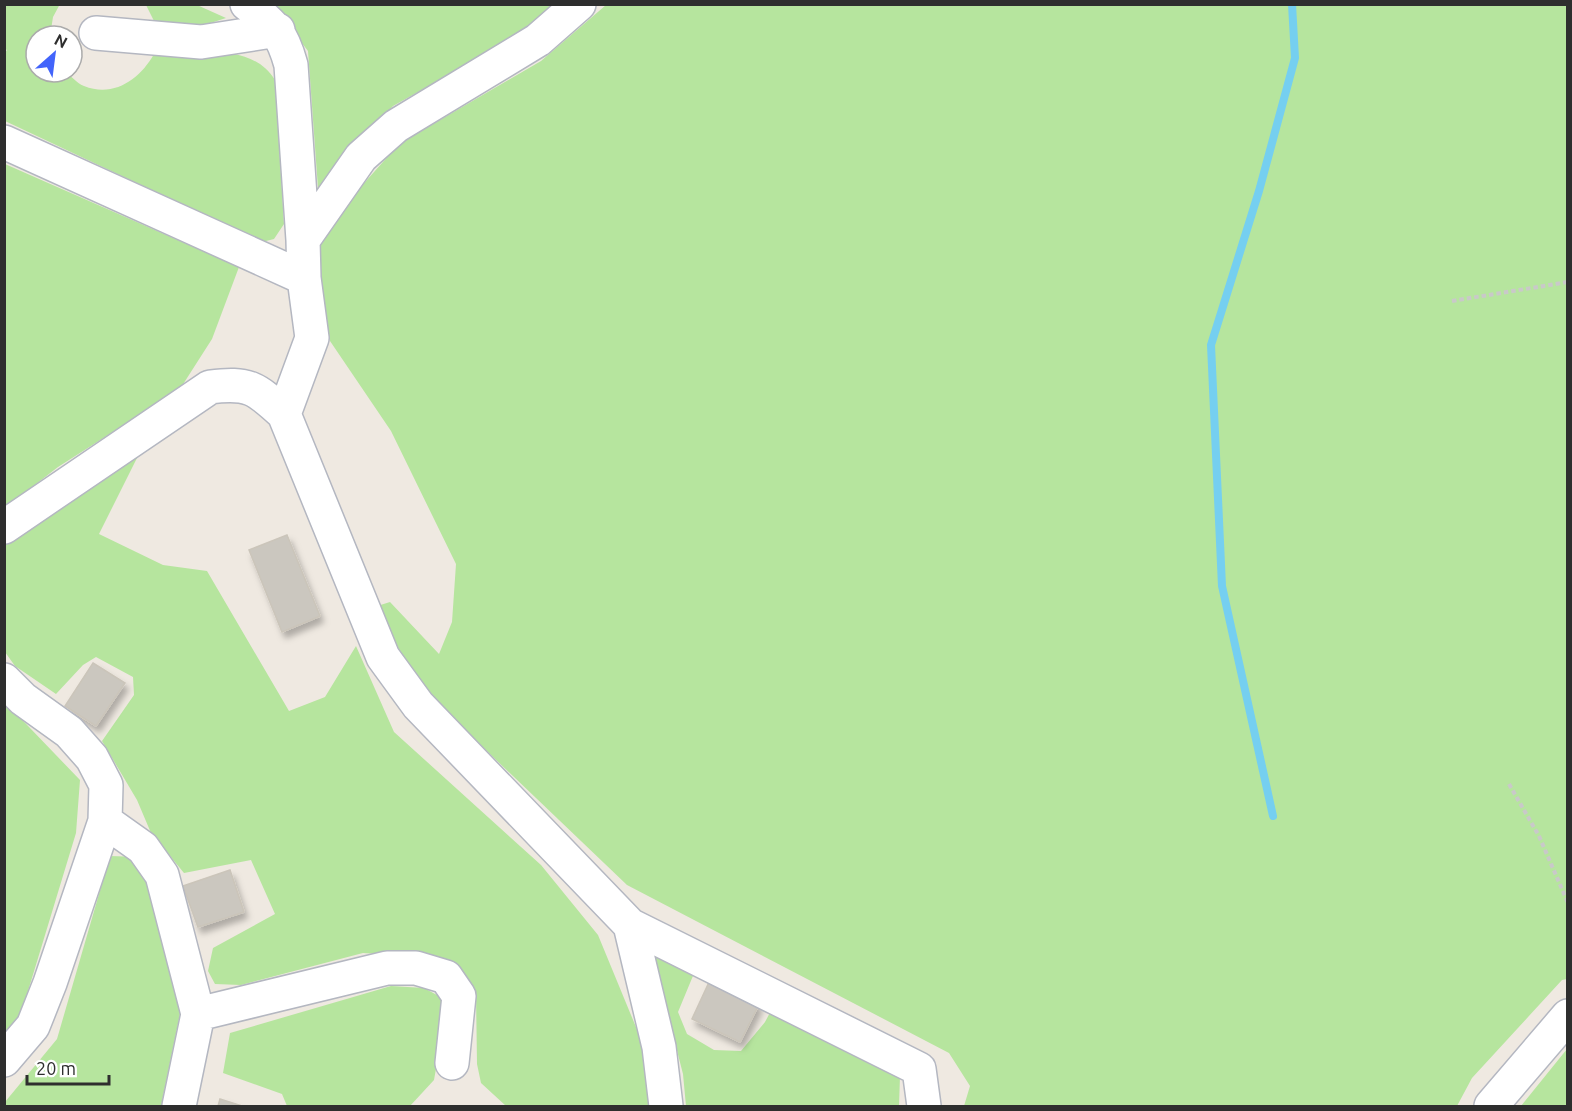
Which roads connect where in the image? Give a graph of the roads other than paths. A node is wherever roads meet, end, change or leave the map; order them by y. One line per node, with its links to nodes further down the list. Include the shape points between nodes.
1 (247, 4): 3 (lane)
2 (579, 4): 6 (lane, via 538,40 396,126 361,157)
3 (278, 30): 4 (lane, via 201,42); 6 (lane, via 291,64)
4 (96, 33)
5 (4, 142): 7 (lane)
6 (303, 240): 7 (lane)
7 (304, 278): 8 (lane, via 312,338)
8 (284, 414): 9 (lane, via 262,393 238,384 210,387); 12 (lane, via 383,657 418,705)
9 (4, 527)
10 (4, 680): 11 (lane, via 22,699 69,732 92,758 106,785)
11 (105, 821): 13 (lane, via 143,848 162,875); 15 (lane, via 33,1026)
12 (630, 925): 18 (lane, via 659,1047); 19 (lane, via 920,1069)
13 (198, 1014): 16 (lane, via 387,968 416,968 446,976 459,996); 17 (lane)
14 (1568, 1016): 20 (lane)
15 (4, 1060)
16 (452, 1063)
17 (180, 1107)
18 (666, 1107)
19 (924, 1107)
20 (1491, 1107)

